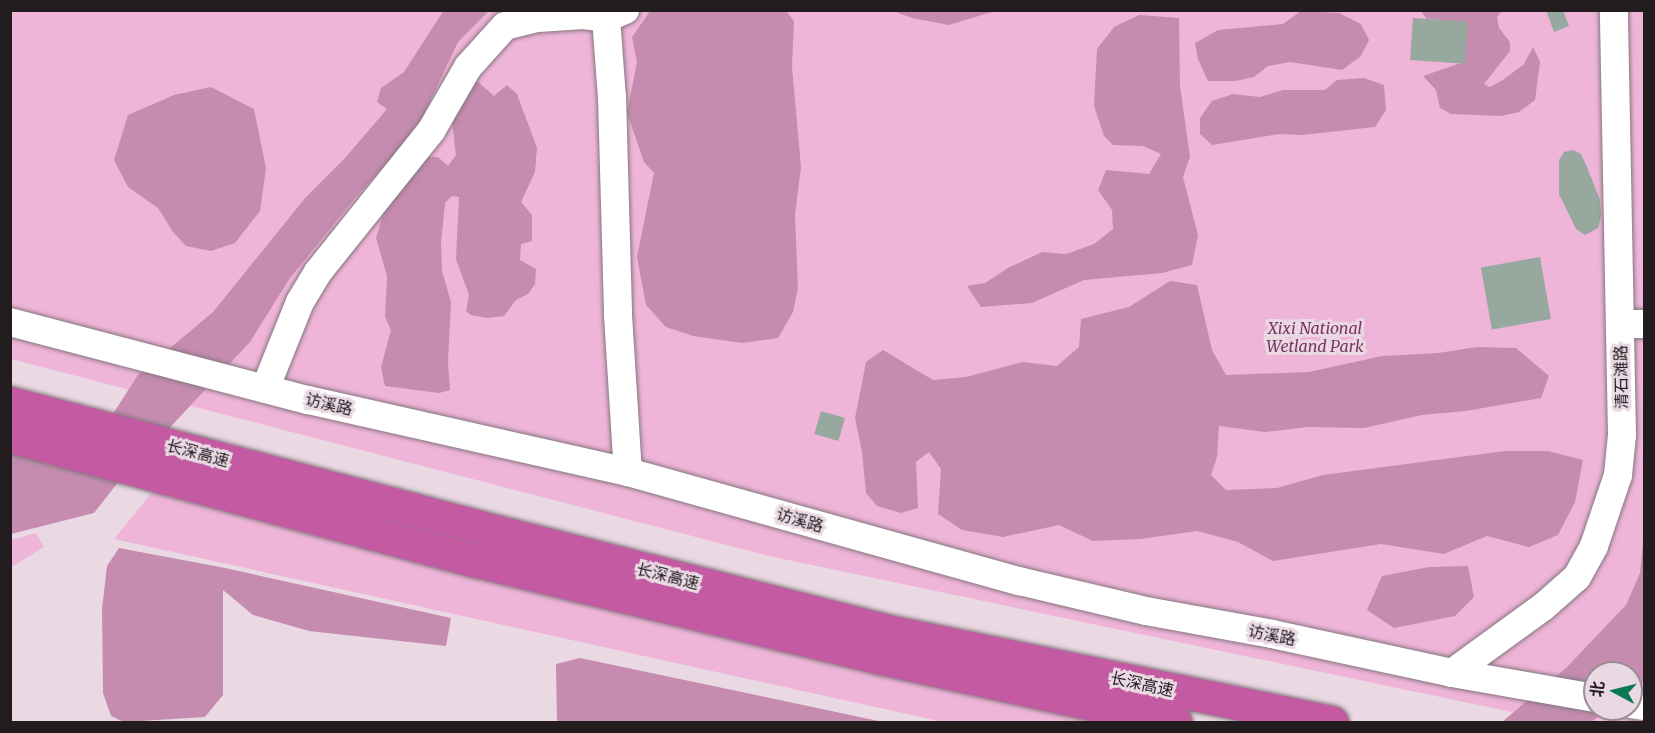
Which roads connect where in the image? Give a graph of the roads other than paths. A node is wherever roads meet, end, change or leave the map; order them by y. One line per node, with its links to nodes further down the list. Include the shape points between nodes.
1 (1614, 10): 4 (street, 清石滩路)
2 (616, 14): 5 (street, via 538,18 506,26 468,67 431,131 318,272 300,302); 8 (street, via 612,97 618,315)
3 (10, 322): 5 (street, 访溪路)
4 (1632, 324): 9 (street, 清石滩路, via 1618,476 1594,546 1577,577 1543,607)
5 (265, 389): 8 (street, 访溪路)
6 (10, 403): 12 (highway, 长深高速, via 882,630)
7 (10, 436): 11 (highway, 长深高速, via 486,563 877,657)
8 (628, 472): 9 (street, 访溪路, via 1019,581)
9 (1452, 673): 10 (street, 访溪路)
10 (1583, 696)
11 (1175, 723)
12 (1332, 723)

